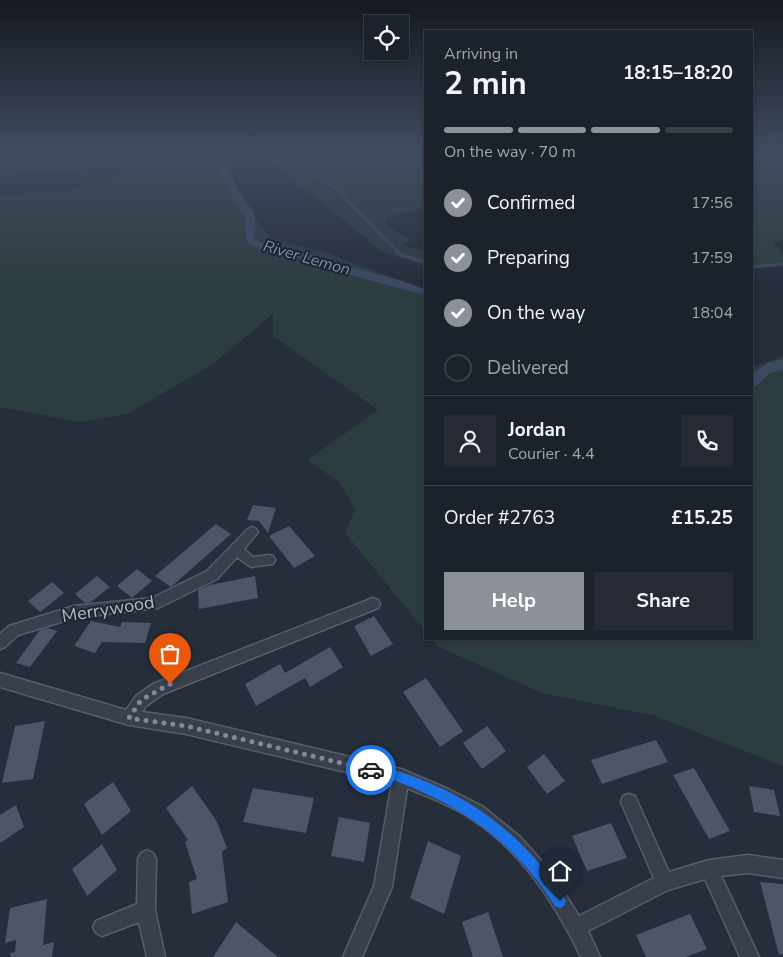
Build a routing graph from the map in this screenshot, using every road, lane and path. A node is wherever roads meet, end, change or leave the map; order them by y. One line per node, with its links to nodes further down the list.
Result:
1 (252, 532): 2 (street, Merrywood)
2 (237, 550): 3 (street); 5 (street, Merrywood)
3 (268, 560)
4 (373, 604): 7 (street)
5 (0, 643)
6 (0, 680): 7 (street)
7 (129, 718): 8 (street)
8 (401, 776): 16 (street); 18 (street)
9 (629, 802): 13 (street)
10 (147, 859): 14 (street)
11 (709, 869): 12 (street); 13 (street); 20 (street)
12 (783, 869)
13 (665, 882): 16 (street)
14 (146, 910): 15 (street); 17 (street)
15 (102, 927)
16 (576, 927): 19 (street)
17 (156, 957)
18 (352, 957)
19 (591, 957)
20 (750, 957)

